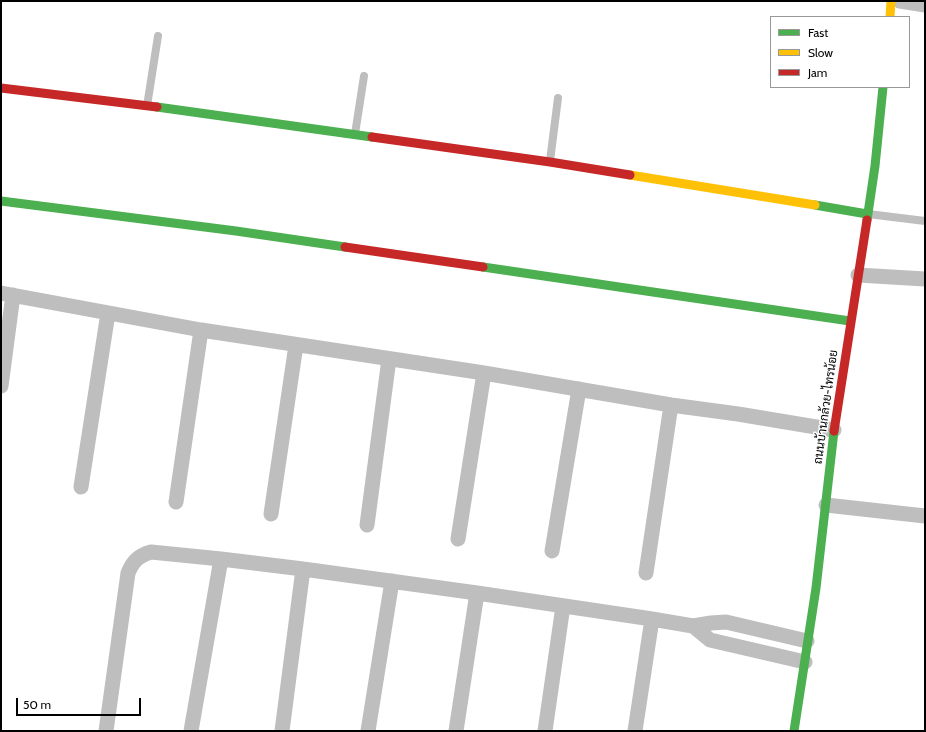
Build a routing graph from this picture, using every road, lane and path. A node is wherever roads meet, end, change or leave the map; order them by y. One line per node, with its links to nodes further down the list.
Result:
1 (891, 1): 4 (street)
2 (900, 1): 3 (street)
3 (925, 5)
4 (890, 16)
5 (158, 36): 10 (lane)
6 (364, 76): 11 (lane)
7 (1, 88): 10 (street)
8 (883, 88): 14 (street, ถนนบ้านกล้วย-ไทรน้อย)
9 (558, 98): 12 (lane)
10 (147, 106): 11 (street)
11 (355, 134): 12 (street)
12 (550, 162): 14 (street)
13 (1, 201): 20 (street)
14 (867, 214): 15 (lane); 16 (street, ถนนบ้านกล้วย-ไทรน้อย)
15 (925, 221)
16 (858, 275): 17 (street); 20 (street, ถนนบ้านกล้วย-ไทรน้อย)
17 (925, 279)
18 (7, 294): 19 (street); 25 (street)
19 (108, 313): 21 (street); 29 (street)
20 (850, 321): 28 (street, ถนนบ้านกล้วย-ไทรน้อย)
21 (202, 330): 22 (street); 30 (street)
22 (296, 344): 23 (street); 32 (street)
23 (389, 359): 24 (street); 34 (street)
24 (484, 373): 26 (street); 35 (street)
25 (1, 386)
26 (579, 389): 27 (street); 36 (street)
27 (671, 405): 28 (street); 39 (street)
28 (834, 430): 31 (street, ถนนบ้านกล้วย-ไทรน้อย)
29 (81, 487)
30 (176, 502)
31 (826, 505): 33 (street); 45 (street, ถนนบ้านกล้วย-ไทรน้อย)
32 (271, 514)
33 (925, 516)
34 (367, 525)
35 (458, 539)
36 (552, 551)
37 (221, 559): 38 (street); 47 (street); 48 (street)
38 (304, 569): 40 (street); 49 (street)
39 (646, 574)
40 (392, 581): 41 (street); 50 (street)
41 (477, 593): 42 (street); 51 (street)
42 (563, 606): 43 (street); 52 (street)
43 (652, 619): 44 (street); 53 (street)
44 (693, 626): 45 (street); 46 (street)
45 (807, 641): 46 (street, ถนนบ้านกล้วย-ไทรน้อย)
46 (805, 662): 54 (street, ถนนบ้านกล้วย-ไทรน้อย)
47 (106, 731)
48 (191, 731)
49 (282, 731)
50 (368, 731)
51 (456, 731)
52 (545, 731)
53 (635, 731)
54 (794, 731)

